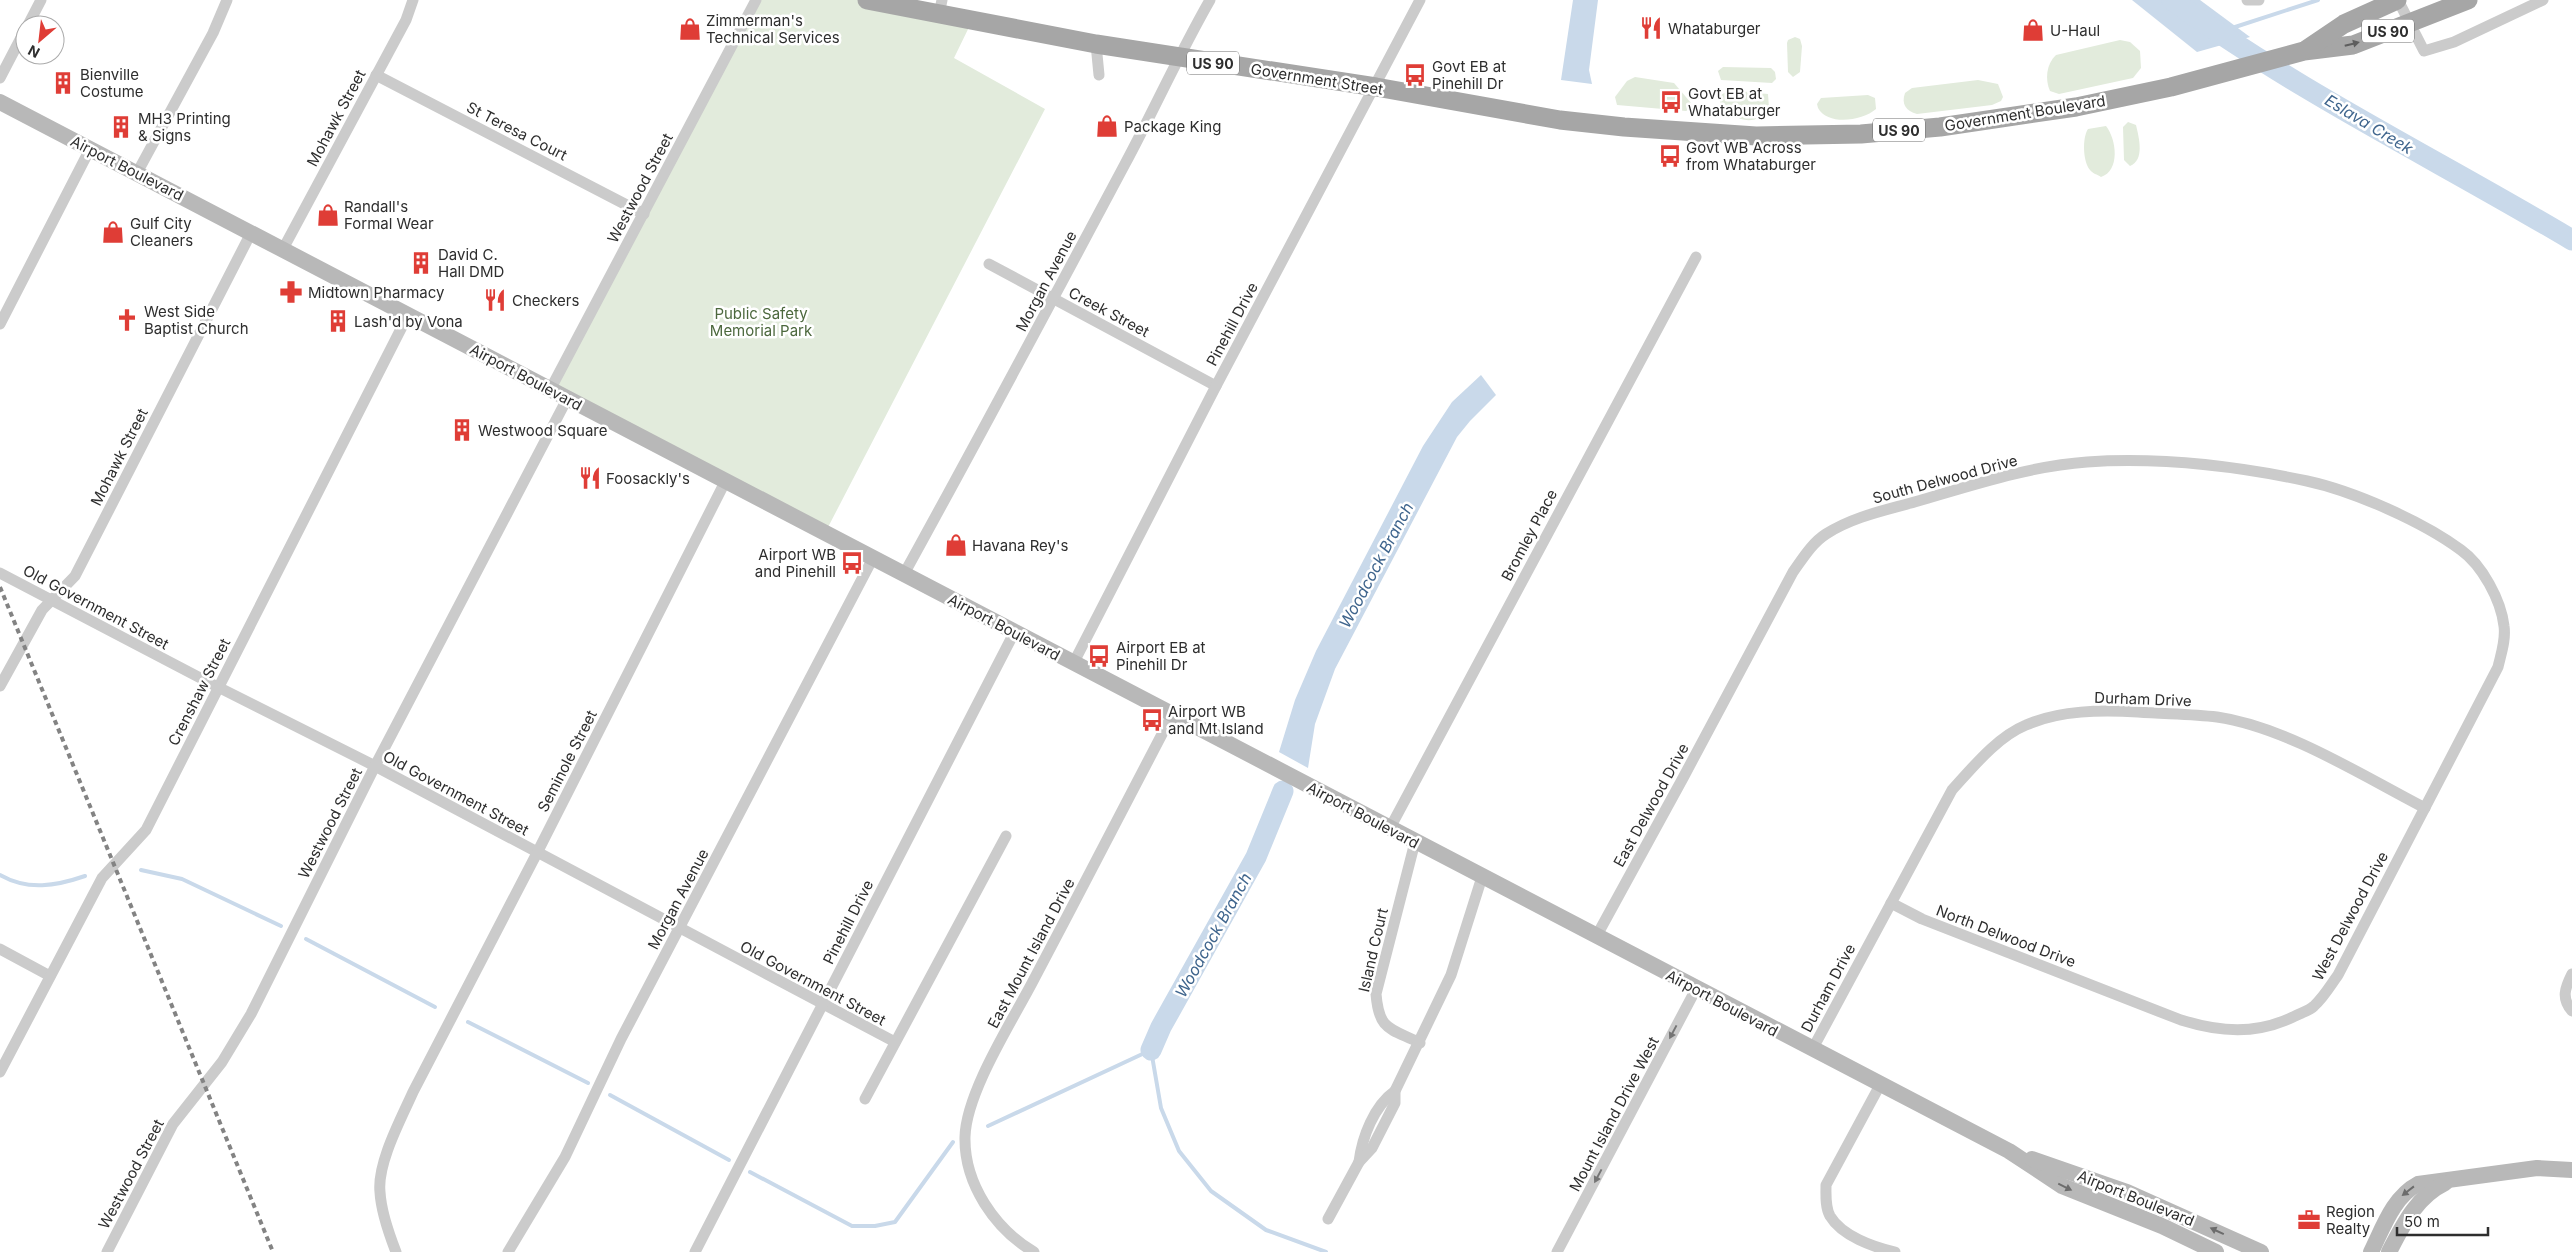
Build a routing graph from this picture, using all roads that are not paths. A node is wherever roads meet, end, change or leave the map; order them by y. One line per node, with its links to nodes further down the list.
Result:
1 (41, 0): 14 (street)
2 (227, 0): 27 (street)
3 (413, 0): 20 (street, Mohawk Street)
4 (756, 0): 28 (street, Westwood Street)
5 (868, 0): 13 (main road, Government Street / US 90)
6 (1210, 0): 19 (street, Morgan Avenue)
7 (1420, 0): 23 (street, Pinehill Drive)
8 (2247, 0): 9 (street)
9 (2259, 0)
10 (2398, 0): 15 (street); 18 (main road, Government Boulevard / US 90)
11 (2468, 0): 15 (main road, Government Boulevard / US 90)
12 (2543, 0): 15 (street)
13 (941, 7): 16 (main road, Government Street / US 90)
14 (33, 15)
15 (2410, 23): 18 (main road, Government Boulevard / US 90, one-way to 15)
16 (1096, 44): 19 (main road, Government Street / US 90); 21 (street)
17 (15, 49): 22 (street)
18 (2304, 51): 25 (main road, Government Boulevard / US 90)
19 (1177, 58): 23 (main road, Government Street / US 90); 33 (street, Morgan Avenue)
20 (376, 75): 28 (street, St Teresa Court); 30 (street, Mohawk Street)
21 (1099, 75)
22 (0, 78)
23 (1376, 87): 25 (main road, Government Street / US 90); 36 (street, Pinehill Drive)
24 (0, 102): 26 (main road, Airport Boulevard)
25 (1560, 120)
26 (90, 149): 27 (main road, Airport Boulevard); 35 (street)
27 (137, 173): 29 (main road, Airport Boulevard)
28 (644, 214): 37 (street, Westwood Street)
29 (252, 233): 30 (main road, Airport Boulevard); 43 (street, Mohawk Street)
30 (283, 250): 34 (main road, Airport Boulevard)
31 (1696, 257): 53 (street, Bromley Place)
32 (988, 264): 33 (street, Creek Street)
33 (1053, 299): 36 (street, Creek Street); 42 (street, Morgan Avenue)
34 (408, 315): 37 (main road, Airport Boulevard); 48 (street, Crenshaw Street)
35 (0, 324)
36 (1216, 386): 46 (street, Pinehill Drive)
37 (550, 390): 38 (main road, Airport Boulevard)
38 (567, 399): 39 (main road, Airport Boulevard); 51 (street, Westwood Street)
39 (725, 482): 40 (main road, Airport Boulevard); 56 (street, Seminole Street)
40 (873, 558): 42 (main road, Airport Boulevard); 59 (street, Morgan Avenue)
41 (0, 573): 43 (street, Old Government Street)
42 (904, 574): 44 (main road, Airport Boulevard)
43 (51, 602): 47 (street, Mohawk Street); 48 (street, Old Government Street)
44 (1014, 633): 46 (main road, Airport Boulevard); 66 (street, Pinehill Drive)
45 (2504, 646): 49 (street, South Delwood Drive); 52 (street, West Delwood Drive)
46 (1073, 664): 50 (main road, Airport Boulevard)
47 (0, 686)
48 (218, 688): 51 (street, Old Government Street); 63 (street, Crenshaw Street)
49 (1731, 688): 60 (street, East Delwood Drive)
50 (1172, 716): 53 (main road, Airport Boulevard); 82 (street, East Mount Island Drive)
51 (375, 766): 56 (street, Old Government Street); 78 (street, Westwood Street)
52 (2425, 808): 58 (street, Durham Drive); 65 (street, West Delwood Drive)
53 (1390, 828): 55 (main road, Airport Boulevard)
54 (1006, 836): 68 (street, Old Government Street)
55 (1415, 842): 57 (main road, Airport Boulevard); 69 (street, Island Court)
56 (537, 854): 59 (street, Old Government Street); 79 (street, Seminole Street)
57 (1482, 877): 60 (main road, Airport Boulevard); 69 (street)
58 (1890, 903): 65 (street, North Delwood Drive); 70 (street, Durham Drive)
59 (679, 929): 66 (street, Old Government Street); 80 (street, Morgan Avenue)
60 (1596, 936): 64 (main road, Airport Boulevard)
61 (0, 949): 63 (street)
62 (2572, 974): 67 (street)
63 (50, 976): 71 (street, Crenshaw Street)
64 (1696, 989): 70 (main road, Airport Boulevard); 83 (street, Mount Island Drive West, one-way to 83)
65 (2111, 993)
66 (822, 1005): 68 (street, Old Government Street); 81 (street, Pinehill Drive)
67 (2572, 1011)
68 (895, 1042): 73 (street, Old Government Street)
69 (1420, 1042): 77 (street)
70 (1812, 1050): 72 (main road, Airport Boulevard)
71 (0, 1072)
72 (1880, 1085): 74 (main road, Airport Boulevard); 84 (street)
73 (865, 1099)
74 (2009, 1151): 85 (main road, Airport Boulevard, one-way to 85); 86 (main road, Airport Boulevard, one-way to 74)
75 (2572, 1170): 76 (main road)
76 (2454, 1179): 87 (main road, one-way to 87); 88 (main road)
77 (1328, 1219)
78 (107, 1252)
79 (396, 1252)
80 (508, 1252)
81 (695, 1252)
82 (1034, 1252)
83 (1557, 1252)
84 (1895, 1252)
85 (2216, 1252)
86 (2261, 1252)
87 (2371, 1252)
88 (2389, 1252)

